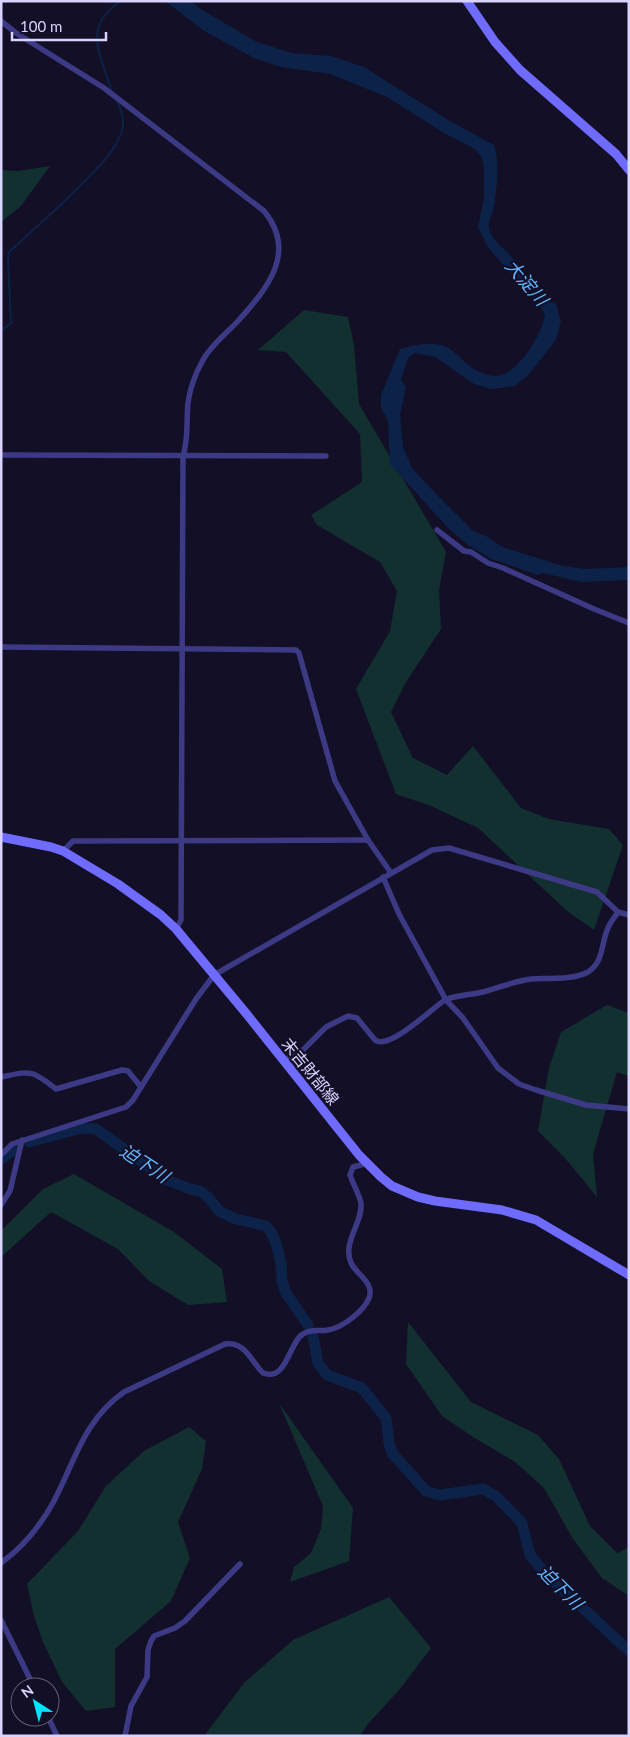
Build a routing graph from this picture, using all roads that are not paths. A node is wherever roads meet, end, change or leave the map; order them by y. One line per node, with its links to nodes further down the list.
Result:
1 (467, 1): 3 (main road)
2 (1, 21): 5 (street)
3 (629, 170)
4 (1, 455): 5 (street)
5 (183, 456): 6 (street); 10 (street)
6 (326, 456)
7 (437, 530): 8 (street)
8 (629, 622)
9 (1, 646): 10 (street)
10 (182, 648): 12 (street); 13 (street)
11 (1, 837): 14 (main road, 末吉財部線)
12 (368, 840): 13 (street); 15 (street)
13 (181, 841): 14 (street); 19 (street)
14 (63, 851): 19 (main road, 末吉財部線)
15 (391, 873): 16 (street); 17 (street)
16 (383, 877): 20 (street); 21 (street)
17 (618, 912): 18 (street); 21 (street)
18 (629, 915)
19 (176, 929): 20 (main road, 末吉財部線)
20 (214, 975): 22 (main road, 末吉財部線); 24 (street)
21 (446, 1000): 22 (street); 25 (street)
22 (283, 1061): 28 (main road, 末吉財部線)
23 (1, 1077): 24 (street)
24 (142, 1087): 26 (street)
25 (629, 1109)
26 (22, 1140): 27 (street); 29 (street)
27 (1, 1155)
28 (368, 1163): 30 (main road, 末吉財部線); 31 (street)
29 (1, 1205)
30 (629, 1275)
31 (1, 1563)
32 (240, 1564): 35 (street)
33 (1, 1620): 34 (street)
34 (29, 1677)
35 (125, 1736)

